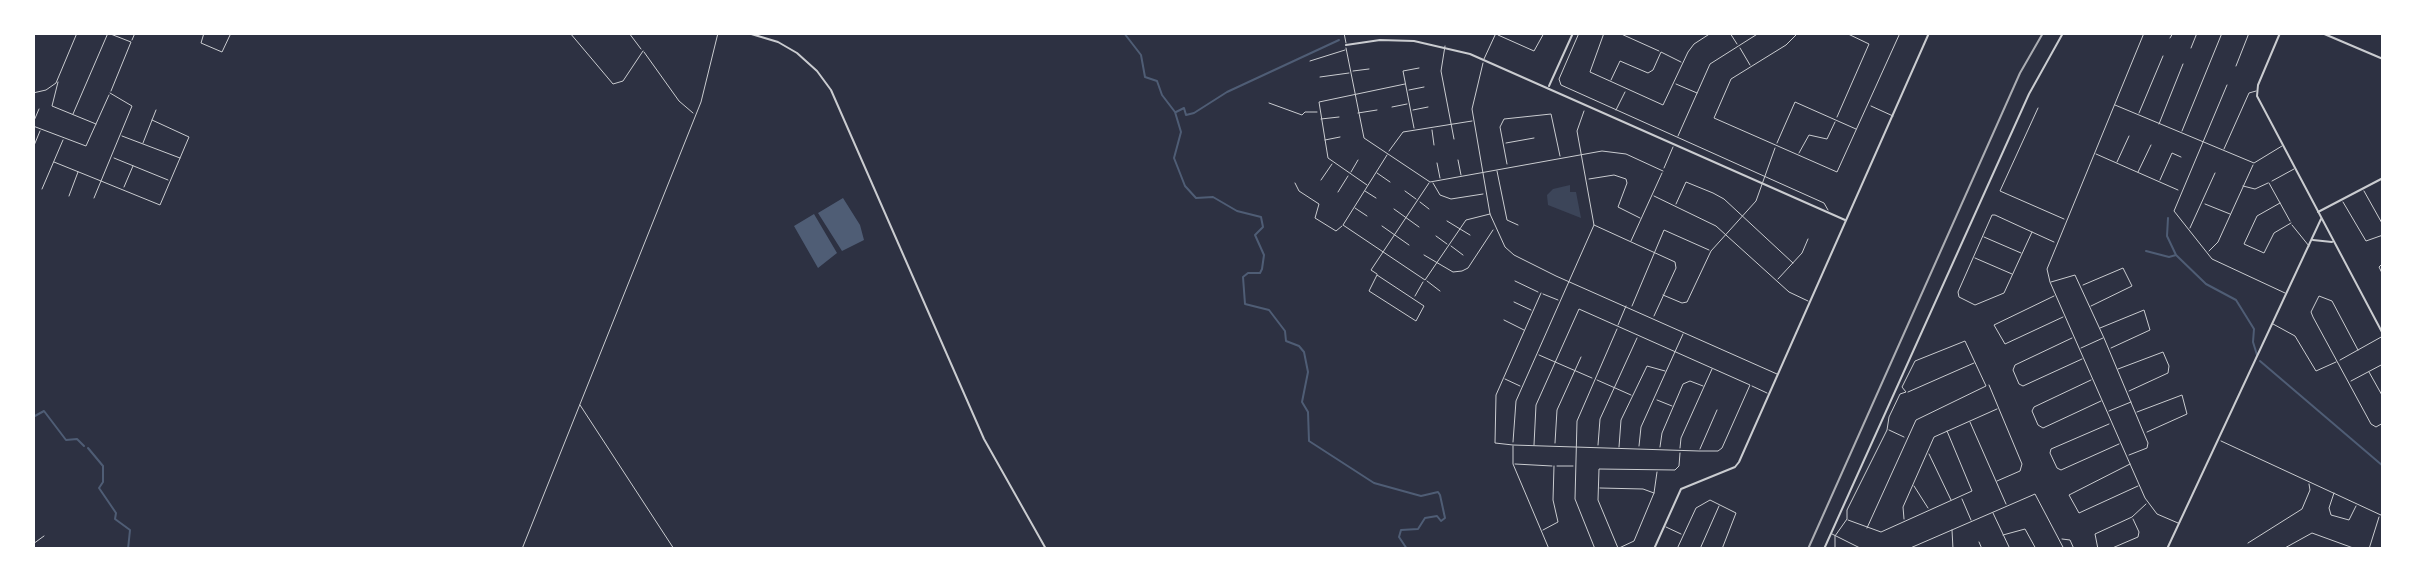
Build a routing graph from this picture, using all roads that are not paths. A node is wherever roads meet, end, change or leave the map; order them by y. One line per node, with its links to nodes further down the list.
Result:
1 (77, 33): 53 (street)
2 (108, 33): 33 (street); 82 (street)
3 (135, 33): 33 (street)
4 (204, 33): 5 (street)
5 (230, 33)
6 (570, 33): 39 (street)
7 (629, 33): 39 (street)
8 (718, 33): 83 (street)
9 (748, 33): 368 (street)
10 (1344, 33): 34 (street)
11 (1544, 33): 31 (street)
12 (1573, 33): 59 (street)
13 (1579, 33): 79 (street)
14 (1605, 33): 54 (street)
15 (1619, 33): 40 (street)
16 (1711, 33): 45 (street)
17 (1730, 33): 36 (street)
18 (1759, 33): 36 (street)
19 (1798, 33): 48 (street)
20 (1846, 33): 91 (street)
21 (1900, 33): 69 (street)
22 (1929, 33): 85 (street)
23 (2063, 33): 357 (street)
24 (2144, 33): 70 (street)
25 (2172, 33): 32 (street)
26 (2197, 33): 37 (street)
27 (2222, 33): 100 (street)
28 (2249, 33): 47 (street)
29 (2280, 33): 62 (street)
30 (2322, 33): 42 (street)
31 (1496, 34): 43 (street)
32 (2171, 38)
33 (131, 42): 64 (street)
34 (1346, 45): 35 (street); 38 (street)
35 (1445, 46): 43 (street); 94 (street)
36 (1739, 46): 48 (street); 66 (street)
37 (2191, 48)
38 (1347, 50): 44 (street); 51 (street)
39 (643, 51): 83 (street)
40 (1661, 52): 45 (street); 54 (street)
41 (2163, 55): 84 (street)
42 (2383, 59)
43 (1484, 60): 59 (street); 90 (street)
44 (1310, 61)
45 (1682, 63): 56 (street)
46 (2183, 64): 95 (street)
47 (2235, 66)
48 (1751, 67): 115 (street)
49 (1419, 68): 55 (street)
50 (1369, 69): 51 (street)
51 (1350, 72): 52 (street); 65 (street)
52 (1320, 78)
53 (57, 80): 63 (street); 82 (street)
54 (1610, 82): 60 (street)
55 (1405, 83): 61 (street); 65 (street)
56 (1674, 83): 60 (street); 66 (street)
57 (2227, 85): 109 (street)
58 (1424, 87): 61 (street)
59 (1549, 87): 87 (street)
60 (1626, 89): 79 (street)
61 (1406, 90): 68 (street)
62 (2256, 91): 116 (street); 118 (street)
63 (33, 93)
64 (110, 93): 93 (street); 101 (street)
65 (1354, 93): 80 (street); 81 (street)
66 (1697, 93): 107 (street)
67 (1269, 103): 80 (street)
68 (1409, 104): 71 (street); 77 (street)
69 (1869, 105): 85 (street); 99 (street)
70 (2115, 105): 84 (street); 119 (street)
71 (1392, 107)
72 (1428, 107): 77 (street)
73 (2038, 108): 192 (street)
74 (39, 109): 92 (street)
75 (156, 110): 88 (street)
76 (1377, 110): 81 (street)
77 (1410, 110): 98 (street)
78 (1584, 111): 121 (street)
79 (1616, 111): 87 (street); 107 (street)
80 (1319, 112): 89 (street)
81 (1358, 113): 120 (street)
82 (73, 114): 93 (street)
83 (695, 115): 299 (street)
84 (2138, 115): 95 (street)
85 (1893, 116): 191 (street)
86 (1339, 117): 89 (street)
87 (1614, 117): 112 (street)
88 (152, 120): 110 (street); 125 (street)
89 (1321, 120): 108 (street)
90 (1474, 120): 94 (street); 138 (street)
91 (1836, 120): 99 (street); 115 (street); 122 (street)
92 (33, 124): 97 (street)
93 (97, 124): 105 (street)
94 (1450, 124): 96 (street); 106 (street)
95 (2159, 124): 100 (street)
96 (1431, 127): 98 (street); 113 (street)
97 (41, 129): 105 (street); 117 (street)
98 (1414, 130): 120 (street)
99 (1858, 130): 122 (street)
100 (2181, 133): 109 (street)
101 (120, 135): 110 (street); 123 (street)
102 (2129, 136): 132 (street)
103 (1340, 137): 108 (street)
104 (1534, 138): 111 (street)
105 (64, 139): 129 (street)
106 (1454, 139)
107 (1677, 139): 112 (street); 146 (street)
108 (1324, 140): 130 (street)
109 (2202, 143): 118 (street); 167 (street)
110 (143, 144): 125 (street)
111 (1503, 144): 126 (street); 135 (street)
112 (1675, 144): 139 (street); 157 (street)
113 (1434, 145)
114 (2151, 145): 142 (street)
115 (1776, 146): 122 (street); 146 (street)
116 (2282, 146): 133 (street); 137 (street)
117 (33, 148)
118 (2223, 151): 133 (street)
119 (2094, 153): 132 (street); 192 (street)
120 (1388, 154): 141 (street); 153 (street)
121 (1581, 154): 126 (street); 139 (street); 150 (street)
122 (1798, 155)
123 (111, 157): 134 (street); 151 (street)
124 (2181, 157): 155 (street)
125 (180, 158): 152 (street)
126 (1560, 158): 135 (street)
127 (1358, 160): 144 (street)
128 (1458, 160): 145 (street)
129 (54, 162): 140 (street); 161 (street)
130 (1332, 163): 144 (street); 149 (street)
131 (1437, 163): 148 (street)
132 (2117, 163): 142 (street)
133 (2253, 163): 160 (street)
134 (133, 166): 152 (street); 163 (street)
135 (1508, 167): 136 (street)
136 (1497, 169): 138 (street); 195 (street)
137 (2294, 169): 158 (street); 181 (street)
138 (1482, 171): 145 (street); 168 (street)
139 (1663, 171): 169 (street)
140 (78, 172): 151 (street); 170 (street)
141 (1375, 172): 154 (street); 159 (street)
142 (2138, 173): 155 (street)
143 (2215, 173): 175 (street)
144 (1350, 174): 159 (street); 165 (street)
145 (1461, 176): 148 (street)
146 (1763, 177): 157 (street); 182 (street)
147 (2383, 178): 162 (street)
148 (1440, 179): 153 (street)
149 (1321, 180)
150 (1586, 180): 188 (street); 196 (street)
151 (102, 181): 163 (street); 171 (street)
152 (170, 181): 163 (street)
153 (1431, 181): 168 (street); 174 (street)
154 (1390, 182)
155 (2159, 182): 167 (street)
156 (1295, 183): 194 (street)
157 (1763, 183): 182 (street); 186 (street)
158 (2269, 183): 160 (street); 176 (street)
159 (1367, 185): 164 (street)
160 (2243, 186): 184 (street)
161 (42, 189)
162 (2363, 189): 173 (street); 197 (street)
163 (123, 190)
164 (1364, 190): 172 (street); 177 (street)
165 (1338, 191)
166 (1405, 191): 174 (street)
167 (2181, 191): 202 (street)
168 (1486, 193): 183 (street)
169 (1652, 195): 178 (street); 188 (street)
170 (69, 196)
171 (94, 198)
172 (1376, 198)
173 (2342, 200): 181 (street); 207 (street)
174 (1418, 201): 180 (street); 187 (street)
175 (2203, 203): 184 (street); 202 (street)
176 (2280, 203): 193 (street); 193 (street)
177 (1353, 206): 185 (street); 194 (street)
178 (1675, 206): 186 (street); 206 (street)
179 (1394, 209): 187 (street)
180 (1429, 209)
181 (2317, 212): 189 (street)
182 (1827, 213): 191 (street)
183 (1490, 214): 200 (street); 201 (street)
184 (2230, 214): 220 (street)
185 (1367, 216)
186 (1742, 217): 206 (street); 228 (street)
187 (1406, 218): 199 (street); 204 (street)
188 (1642, 219): 212 (street)
189 (2321, 219): 211 (street); 213 (street)
190 (1447, 220): 200 (street)
191 (1846, 220): 246 (street)
192 (2066, 220): 214 (street)
193 (2291, 223): 217 (street)
194 (1343, 225): 221 (street)
195 (1518, 225)
196 (1594, 225): 212 (street); 234 (street)
197 (2383, 225)
198 (1382, 226): 204 (street)
199 (1419, 227)
200 (1460, 228): 205 (street); 216 (street)
201 (1494, 229): 227 (street); 234 (street)
202 (2188, 230): 220 (street)
203 (2032, 232): 209 (street); 214 (street); 222 (street)
204 (1395, 235): 215 (street); 221 (street)
205 (1470, 235)
206 (1727, 235): 219 (street); 235 (street)
207 (2383, 235)
208 (1436, 236): 216 (street)
209 (1982, 236): 222 (street); 225 (street)
210 (1808, 239): 228 (street)
211 (2312, 240): 213 (street); 217 (street)
212 (1631, 241): 218 (street)
213 (2333, 242): 256 (street)
214 (2056, 243): 236 (street)
215 (1409, 245)
216 (1449, 245): 224 (street); 227 (street)
217 (2309, 246): 240 (street)
218 (1655, 251): 219 (street); 241 (street); 249 (street)
219 (1711, 251): 241 (street)
220 (2207, 252): 240 (street)
221 (1383, 253): 229 (street); 232 (street)
222 (2022, 254): 230 (street)
223 (1424, 255): 227 (street)
224 (1463, 255)
225 (1973, 257): 230 (street); 230 (street)
226 (2383, 262): 231 (street)
227 (1437, 263): 232 (street)
228 (1793, 264): 235 (street)
229 (1377, 275): 243 (street); 243 (street)
230 (2014, 275)
231 (2383, 275)
232 (1425, 280): 238 (street); 243 (street)
233 (1515, 281): 239 (street)
234 (1568, 281): 244 (street); 247 (street)
235 (1776, 281): 246 (street)
236 (2050, 282): 237 (street); 242 (street)
237 (2080, 286): 248 (street); 248 (street)
238 (1440, 291)
239 (1541, 293): 244 (street); 250 (street)
240 (2287, 294): 255 (street)
241 (1663, 295): 252 (street)
242 (2056, 295): 251 (street); 251 (street)
243 (1414, 298)
244 (1560, 300): 269 (street)
245 (1514, 302): 250 (street)
246 (1810, 302): 281 (street)
247 (1626, 306): 249 (street); 257 (street)
248 (2089, 307): 258 (street)
249 (1631, 309): 252 (street)
250 (1533, 311): 259 (street)
251 (2065, 316): 263 (street)
252 (1653, 318): 260 (street)
253 (1504, 320): 259 (street)
254 (2383, 321): 256 (street)
255 (2273, 324): 272 (street); 312 (street)
256 (2377, 324): 261 (street)
257 (1618, 326): 262 (street); 273 (street); 283 (street)
258 (2099, 328): 264 (street); 266 (street)
259 (1525, 330): 282 (street)
260 (1684, 332): 268 (street); 281 (street)
261 (2383, 335): 267 (street)
262 (1638, 336): 268 (street); 290 (street)
263 (2074, 338): 265 (street); 271 (street)
264 (2104, 338): 265 (street); 266 (street)
265 (2079, 349): 271 (street)
266 (2108, 349): 278 (street)
267 (2358, 351): 272 (street); 272 (street)
268 (1676, 352): 276 (street); 279 (street)
269 (1537, 354): 273 (street); 288 (street)
270 (1580, 357): 277 (street)
271 (2084, 358): 284 (street)
272 (2338, 361): 285 (street)
273 (1555, 362): 277 (street); 315 (street)
274 (1976, 363): 287 (street); 291 (street); 291 (street)
275 (2383, 364): 280 (street)
276 (1712, 369): 286 (street); 289 (street)
277 (1574, 370): 283 (street); 316 (street)
278 (2118, 370): 292 (street); 292 (street)
279 (1667, 371): 294 (street); 296 (street)
280 (2369, 372): 285 (street); 295 (street)
281 (1777, 374): 293 (street)
282 (1503, 378): 288 (street); 314 (street)
283 (1594, 379): 290 (street); 317 (street)
284 (2093, 379): 297 (street); 297 (street)
285 (2349, 382): 307 (street)
286 (1750, 385): 293 (street); 323 (street)
287 (1986, 385): 301 (street); 311 (street)
288 (1522, 387): 314 (street)
289 (1704, 387): 300 (street); 322 (street)
290 (1614, 388): 294 (street); 318 (street)
291 (1906, 392): 308 (street)
292 (2127, 392): 298 (street)
293 (1769, 393): 353 (street)
294 (1632, 396): 319 (street)
295 (2383, 397)
296 (1655, 399): 300 (street); 320 (street)
297 (2102, 401): 303 (street)
298 (2132, 402): 303 (street); 304 (street)
299 (579, 404): 366 (street); 367 (street)
300 (1673, 407): 321 (street)
301 (1997, 409): 305 (street); 331 (street)
302 (1717, 410): 323 (street)
303 (2107, 412): 306 (street)
304 (2136, 412): 310 (street); 310 (street)
305 (1970, 421): 309 (street); 331 (street)
306 (2112, 422): 313 (street); 313 (street)
307 (2383, 423)
308 (1887, 429): 311 (street); 349 (street)
309 (1947, 431): 324 (street); 338 (street)
310 (2144, 433): 325 (street)
311 (1906, 438): 354 (street)
312 (2219, 440): 332 (street); 352 (street)
313 (2121, 443): 325 (street)
314 (1513, 444): 315 (street); 326 (street)
315 (1534, 445): 316 (street)
316 (1555, 446): 317 (street)
317 (1576, 446): 318 (street); 329 (street)
318 (1598, 447): 319 (street)
319 (1619, 448): 320 (street)
320 (1639, 449): 321 (street)
321 (1660, 450): 322 (street)
322 (1680, 450): 323 (street); 330 (street)
323 (1699, 451)
324 (1927, 452): 333 (street); 339 (street)
325 (2127, 456): 327 (street)
326 (1513, 464): 328 (street); 356 (street)
327 (2130, 464): 334 (street); 334 (street)
328 (1554, 466): 329 (street); 356 (street)
329 (1575, 466): 370 (street)
330 (1657, 470): 335 (street); 336 (street)
331 (1997, 481): 343 (street)
332 (2308, 482): 337 (street); 364 (street)
333 (1912, 485): 344 (street); 350 (street)
334 (2140, 485): 340 (street)
335 (1598, 488): 336 (street); 371 (street)
336 (1654, 493): 371 (street)
337 (2334, 493): 342 (street); 342 (street)
338 (1961, 496): 339 (street); 351 (street)
339 (1952, 500): 344 (street)
340 (2148, 503): 348 (street); 352 (street)
341 (1720, 504): 358 (street); 374 (street); 375 (street)
342 (2357, 504): 346 (street)
343 (2007, 506): 345 (street); 362 (street)
344 (1929, 510): 350 (street)
345 (1993, 512): 351 (street); 359 (street)
346 (2379, 515): 347 (street); 391 (street)
347 (2383, 516)
348 (2132, 517): 386 (street); 387 (street)
349 (1847, 519): 354 (street); 361 (street)
350 (1905, 521): 354 (street)
351 (1971, 522): 355 (street)
352 (2179, 524): 388 (street)
353 (1664, 526): 358 (street); 372 (street)
354 (1867, 528)
355 (1952, 530): 379 (street); 380 (street)
356 (1541, 531): 369 (street)
357 (1831, 532): 361 (street); 376 (street)
358 (1683, 535): 373 (street)
359 (2003, 535): 382 (street); 383 (street)
360 (44, 536): 365 (street)
361 (1835, 536): 377 (street); 378 (street)
362 (2060, 540): 384 (street); 385 (street)
363 (1979, 542): 381 (street)
364 (2248, 543)
365 (33, 544)
366 (522, 549)
367 (674, 549)
368 (1046, 549)
369 (1549, 549)
370 (1595, 549)
371 (1617, 549)
372 (1654, 549)
373 (1677, 549)
374 (1700, 549)
375 (1722, 549)
376 (1824, 549)
377 (1836, 549)
378 (1862, 549)
379 (1908, 549)
380 (1953, 549)
381 (1982, 549)
382 (2010, 549)
383 (2036, 549)
384 (2064, 549)
385 (2074, 549)
386 (2098, 549)
387 (2110, 549)
388 (2167, 549)
389 (2284, 549): 390 (street)
390 (2356, 549)
391 (2369, 549)

